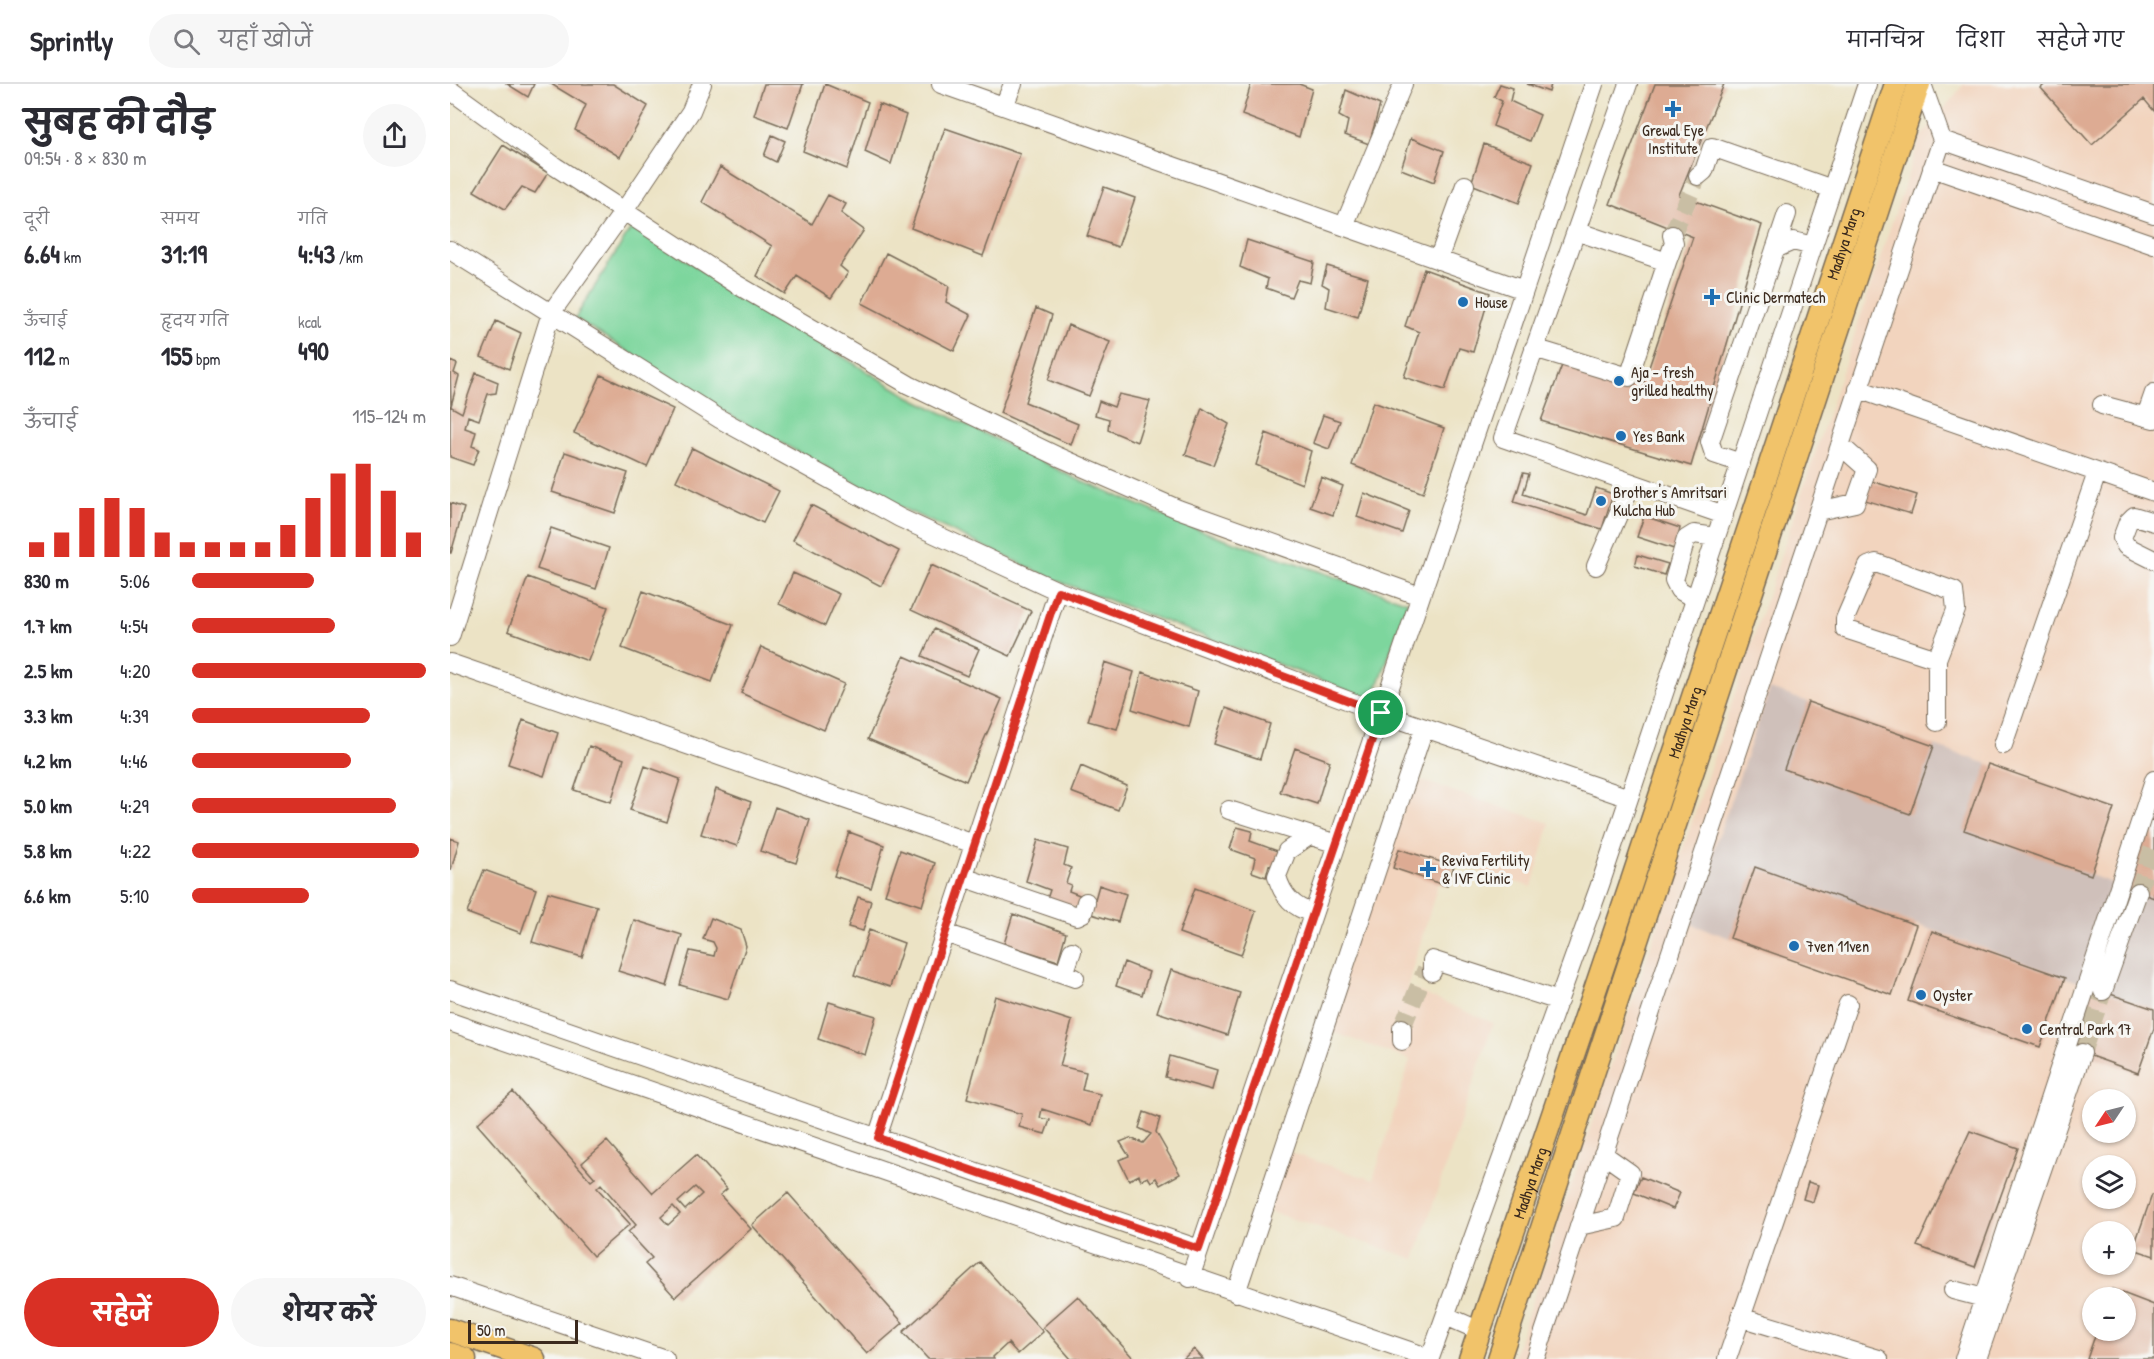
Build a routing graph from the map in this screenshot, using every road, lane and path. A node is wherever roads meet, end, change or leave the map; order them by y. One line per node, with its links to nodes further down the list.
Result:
1 (702, 84): 17 (street)
2 (941, 84): 11 (street)
3 (1013, 84): 11 (street)
4 (1403, 84): 20 (street)
5 (1594, 84): 29 (street)
6 (1628, 84): 21 (street)
7 (1867, 84): 16 (street)
8 (1896, 84): 89 (main road, Madhya Marg)
9 (1921, 84): 12 (street); 95 (main road, Madhya Marg)
10 (450, 90): 17 (street)
11 (1004, 106): 20 (street)
12 (1942, 140): 13 (street); 19 (street)
13 (1932, 168): 23 (street); 32 (street)
14 (1703, 176): 16 (street)
15 (1465, 185): 27 (street)
16 (1832, 189): 24 (street)
17 (624, 211): 30 (street); 48 (street)
18 (1787, 214): 25 (street)
19 (2154, 214)
20 (1344, 226): 27 (street)
21 (1576, 231): 28 (street); 31 (street)
22 (1676, 239): 28 (street)
23 (2154, 245)
24 (1813, 246): 25 (street); 37 (street)
25 (1774, 249): 37 (street)
26 (450, 250): 30 (street)
27 (1438, 260): 29 (street)
28 (1667, 262): 31 (street)
29 (1524, 290): 48 (street)
30 (551, 313): 47 (street); 50 (street)
31 (1534, 348): 39 (street)
32 (1858, 389): 36 (street); 38 (street)
33 (2154, 393): 35 (street)
34 (2102, 405): 35 (street)
35 (2150, 418)
36 (1840, 445): 41 (street); 41 (street)
37 (1741, 463): 42 (street)
38 (2097, 473): 40 (street); 56 (street)
39 (1632, 483): 42 (street); 46 (street)
40 (2154, 492)
41 (1818, 511): 78 (street)
42 (1724, 515): 44 (street)
43 (2154, 522): 45 (street)
44 (1716, 537): 49 (street); 49 (street)
45 (2154, 560)
46 (1596, 566)
47 (1058, 591): 53 (street); 61 (street)
48 (1420, 596): 53 (street)
49 (1695, 599): 58 (street)
50 (450, 637)
51 (1938, 659): 51 (street); 54 (street)
52 (450, 663): 61 (street)
53 (1381, 713): 55 (street); 62 (street)
54 (1936, 722)
55 (1424, 728): 58 (street); 84 (street)
56 (2003, 745)
57 (2154, 780): 76 (street)
58 (1629, 798): 72 (street)
59 (1229, 810): 60 (street)
60 (1309, 836): 62 (street); 66 (street)
61 (974, 844): 63 (street)
62 (1336, 844): 66 (street)
63 (963, 877): 65 (street); 67 (street)
64 (2138, 892): 71 (street)
65 (1086, 902)
66 (1313, 913): 80 (street)
67 (945, 933): 68 (street); 77 (street)
68 (1072, 951)
69 (1430, 969): 72 (street)
70 (450, 990): 77 (street)
71 (2103, 992)
72 (1559, 1001): 86 (street)
73 (1848, 1004): 87 (street)
74 (450, 1022): 81 (street)
75 (2082, 1053): 76 (street)
76 (2047, 1132): 85 (street); 100 (street)
77 (878, 1138): 80 (street)
78 (1603, 1154): 79 (street); 79 (street)
79 (1579, 1226): 96 (street)
80 (1199, 1249): 81 (street)
81 (1190, 1278): 84 (street)
82 (450, 1286): 93 (street)
83 (1953, 1290): 85 (street)
84 (1236, 1293): 86 (street)
85 (1984, 1298): 99 (street)
86 (1446, 1316): 89 (street)
87 (1740, 1317): 97 (street); 98 (street)
88 (450, 1330): 92 (main road)
89 (1478, 1330): 94 (main road, Madhya Marg)
90 (450, 1354): 91 (main road)
91 (465, 1359)
92 (534, 1359)
93 (665, 1359)
94 (1470, 1359)
95 (1499, 1359)
96 (1535, 1359)
97 (1727, 1359)
98 (1880, 1359)
99 (1964, 1359)
100 (1977, 1359)

